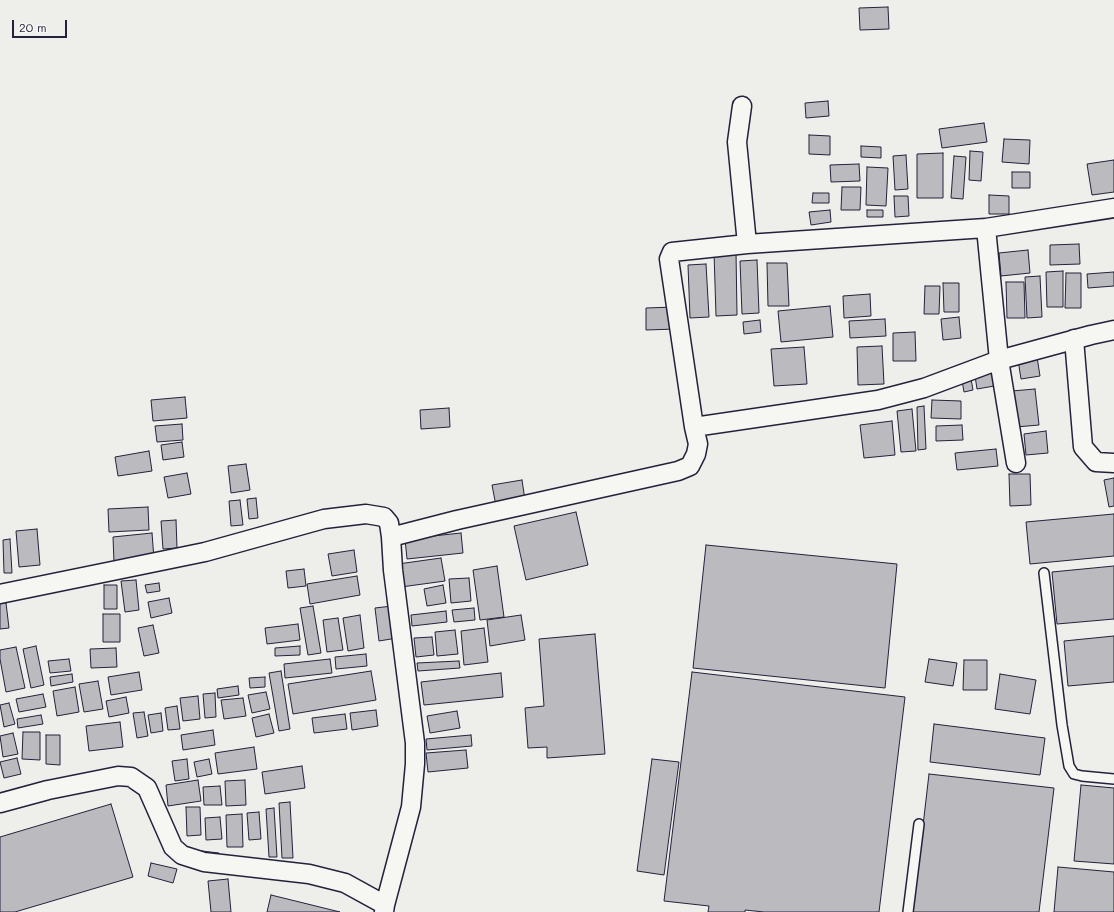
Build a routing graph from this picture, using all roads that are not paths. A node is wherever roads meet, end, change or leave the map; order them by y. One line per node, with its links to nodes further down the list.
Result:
1 (742, 106): 4 (street)
2 (1114, 208): 3 (street)
3 (986, 228): 4 (street); 7 (street)
4 (747, 244): 8 (street)
5 (1114, 330): 6 (street)
6 (1074, 339): 7 (street); 10 (street)
7 (999, 360): 8 (street); 9 (street)
8 (694, 428): 11 (street)
9 (1016, 463)
10 (1114, 463)
11 (391, 537): 13 (street); 17 (street)
12 (1044, 573): 14 (lane)
13 (0, 594)
14 (1114, 779)
15 (0, 803): 17 (street)
16 (919, 824): 18 (lane)
17 (384, 908)
18 (908, 912)

